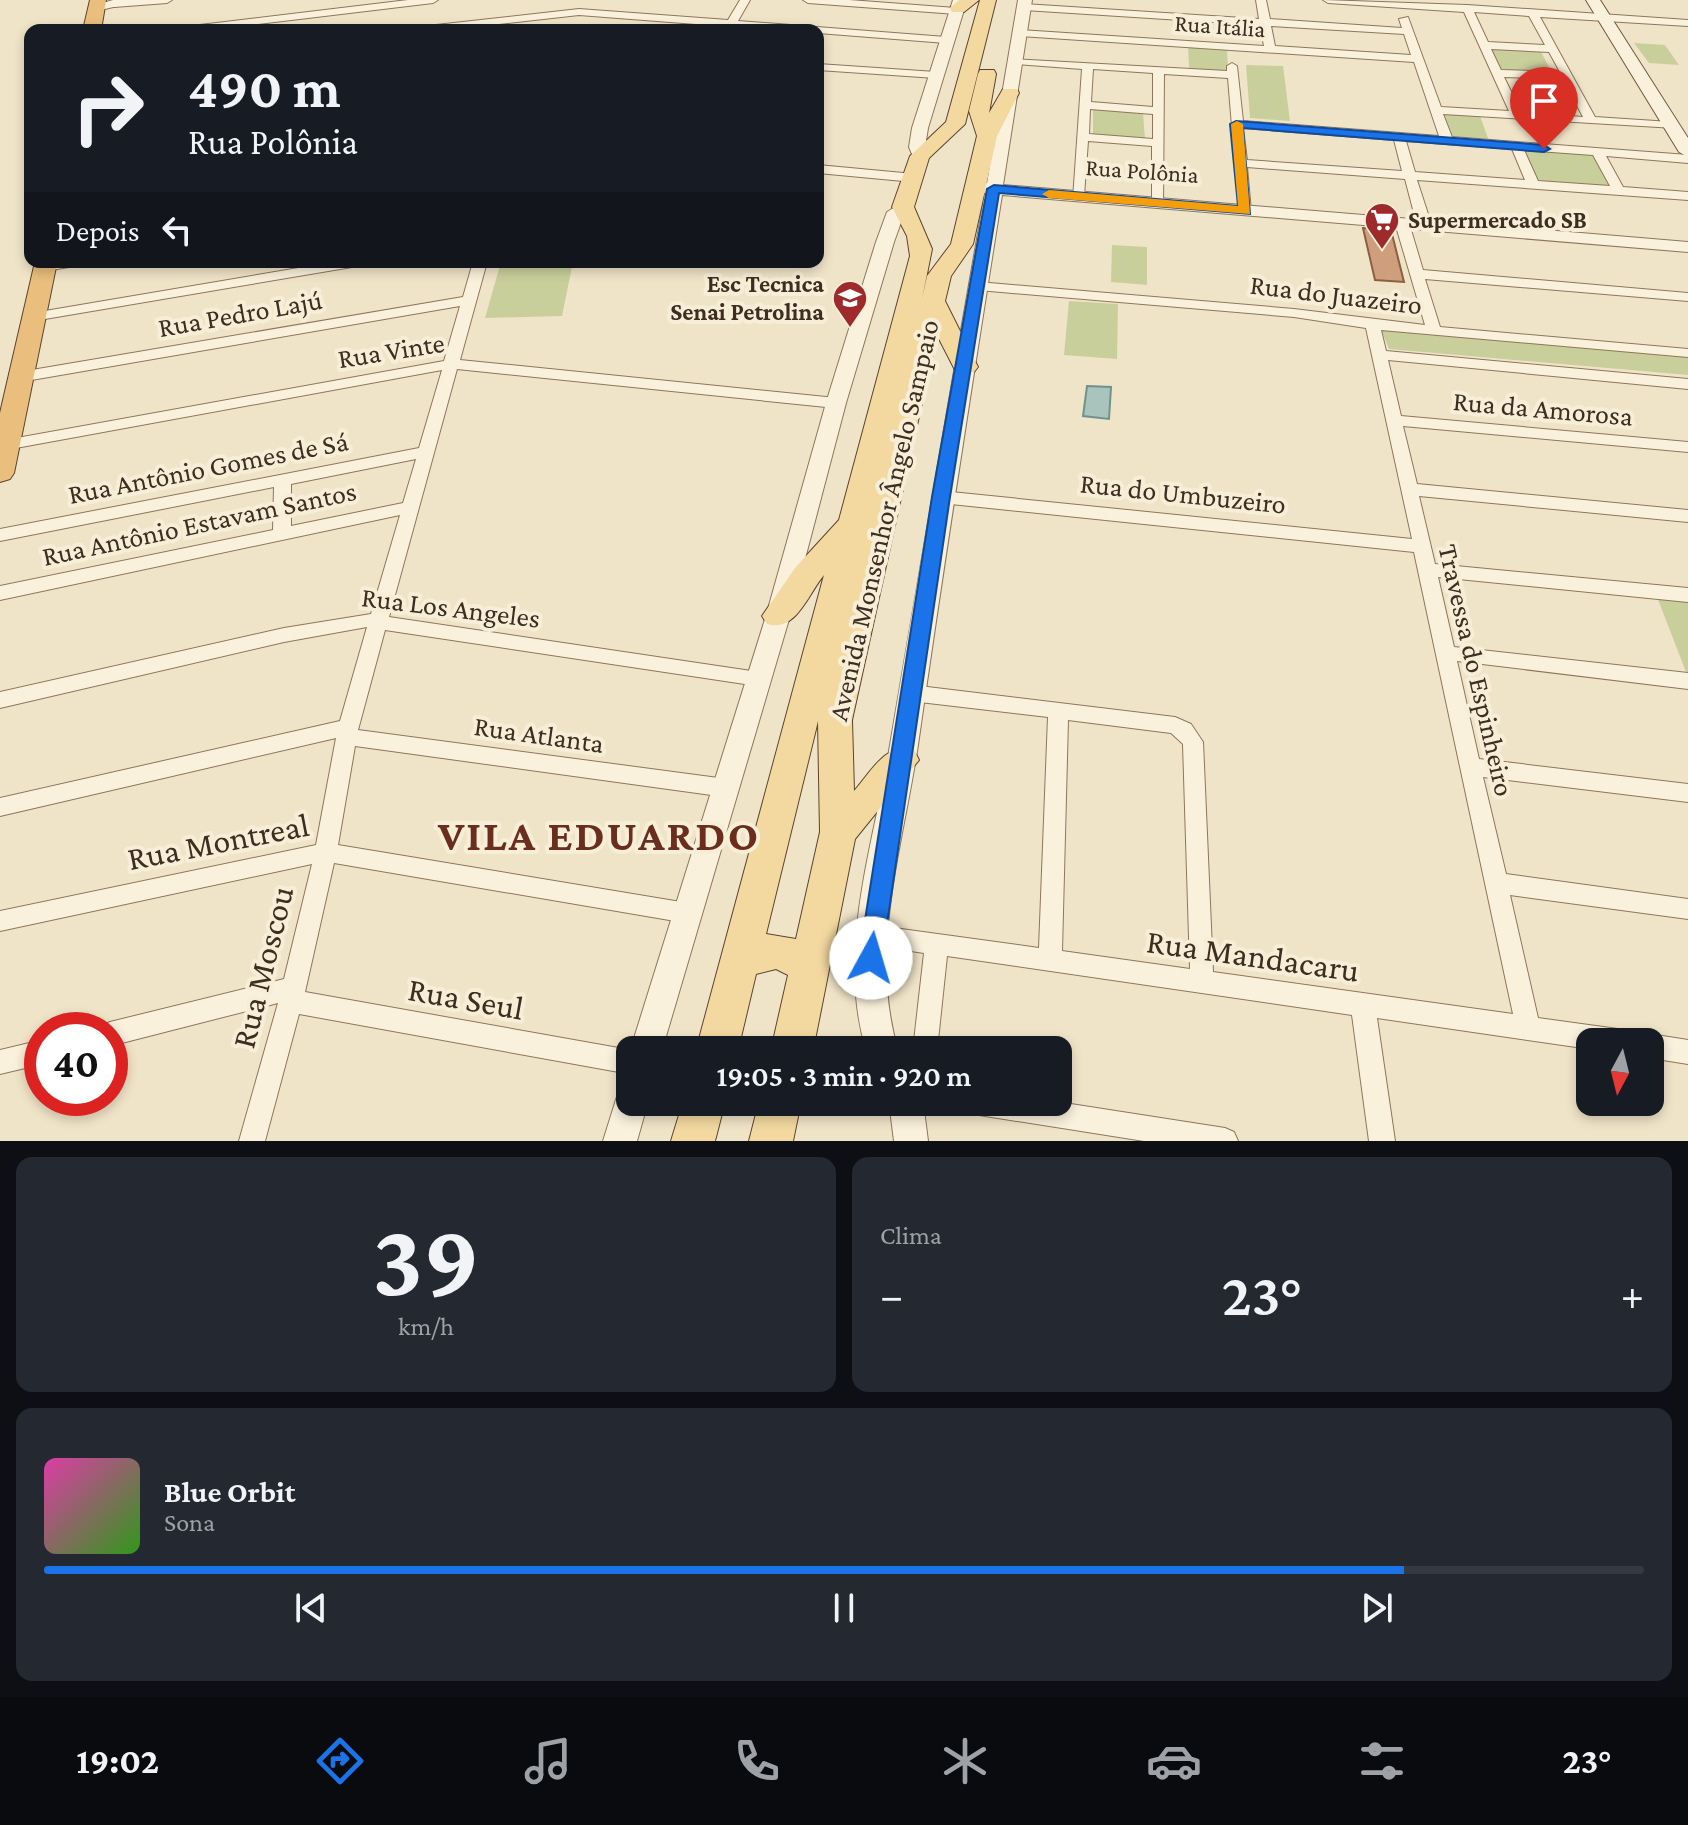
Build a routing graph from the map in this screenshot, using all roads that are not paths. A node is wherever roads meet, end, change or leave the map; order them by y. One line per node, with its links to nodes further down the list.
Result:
1 (137, 0): 14 (street)
2 (167, 0): 14 (street)
3 (300, 0): 22 (street)
4 (433, 0): 22 (street)
5 (588, 0): 18 (street)
6 (745, 0): 24 (street)
7 (808, 0): 16 (street)
8 (988, 0): 67 (main road, Avenida Monsenhor Ângelo Sampaio)
9 (1261, 0): 25 (street)
10 (1328, 0): 11 (street)
11 (1336, 0): 15 (street)
12 (1593, 0): 23 (main road)
13 (1017, 2): 19 (street); 35 (street, Avenida Monsenhor Ângelo Sampaio); 65 (main road, Avenida Monsenhor Ângelo Sampaio)
14 (102, 4): 27 (highway)
15 (1400, 4): 17 (street); 34 (street)
16 (961, 5): 37 (street, Avenida Monsenhor Ângelo Sampaio)
17 (1467, 8): 21 (street); 39 (street)
18 (579, 12): 20 (street); 24 (street)
19 (1102, 12): 25 (street); 36 (street)
20 (513, 13): 30 (street); 31 (street)
21 (1533, 13): 23 (street); 41 (street)
22 (307, 15): 28 (street); 29 (street)
23 (1604, 18): 26 (street); 60 (main road)
24 (733, 21): 32 (street)
25 (1265, 22): 34 (street); 42 (street)
26 (1688, 23)
27 (94, 24)
28 (233, 24)
29 (307, 24)
30 (452, 24)
31 (516, 24)
32 (767, 24)
33 (824, 29): 37 (street)
34 (1407, 31): 43 (street)
35 (1020, 33): 36 (street, Rua Itália); 44 (street, Avenida Monsenhor Ângelo Sampaio)
36 (1102, 39): 38 (street, Rua Itália)
37 (946, 40): 50 (street, Avenida Monsenhor Ângelo Sampaio)
38 (1191, 45): 40 (street, Rua Itália); 48 (street)
39 (1484, 45): 41 (street); 49 (street)
40 (1229, 47): 42 (street, Rua Itália); 51 (street)
41 (1552, 49): 52 (street)
42 (1270, 50): 43 (street, Rua Itália)
43 (1417, 59): 55 (street)
44 (1015, 61): 45 (street); 53 (street, Avenida Monsenhor Ângelo Sampaio)
45 (1088, 66): 47 (street); 54 (street)
46 (824, 67): 50 (street)
47 (1159, 71): 48 (street); 56 (street)
48 (1195, 73): 51 (street)
49 (1496, 73): 52 (street); 57 (street)
50 (936, 75): 67 (street, Avenida Monsenhor Ângelo Sampaio)
51 (1233, 75): 59 (street)
52 (1567, 76): 58 (street)
53 (1010, 93): 65 (main road); 75 (street, Avenida Monsenhor Ângelo Sampaio)
54 (1086, 105): 56 (street); 61 (street)
55 (1436, 110): 57 (street); 63 (street)
56 (1158, 111): 64 (street)
57 (1516, 115): 58 (street)
58 (1591, 120): 60 (street)
59 (1236, 124): 62 (street); 71 (street)
60 (1677, 128): 68 (main road)
61 (1084, 137): 64 (street); 78 (street)
62 (1399, 138): 63 (street); 73 (street)
63 (1447, 141): 66 (street)
64 (1159, 143): 80 (street)
65 (985, 144): 67 (main road); 75 (main road, Avenida Monsenhor Ângelo Sampaio)
66 (1517, 147): 69 (street); 76 (street)
67 (925, 150): 74 (main road, Avenida Monsenhor Ângelo Sampaio)
68 (1688, 152)
69 (1598, 153): 70 (street); 77 (street)
70 (1688, 159)
71 (1241, 163): 73 (street); 81 (street)
72 (824, 170): 74 (street)
73 (1411, 175): 76 (street); 83 (street)
74 (914, 178): 82 (main road, Avenida Monsenhor Ângelo Sampaio)
75 (985, 185): 78 (street, Rua Polônia); 84 (main road, Avenida Monsenhor Ângelo Sampaio); 92 (street, Avenida Monsenhor Ângelo Sampaio)
76 (1533, 185): 77 (street)
77 (1619, 191): 79 (street)
78 (1078, 193): 80 (street, Rua Polônia)
79 (1688, 196)
80 (1158, 200): 81 (street, Rua Polônia)
81 (1245, 206): 83 (street, Rua Polônia); 85 (street, Rua Polônia)
82 (909, 216): 84 (main road); 105 (street, Avenida Monsenhor Ângelo Sampaio); 116 (main road, Avenida Monsenhor Ângelo Sampaio)
83 (1422, 217): 86 (street, Rua Polônia)
84 (966, 223): 95 (main road, Avenida Monsenhor Ângelo Sampaio)
85 (1402, 223): 87 (street, Rua Polônia); 91 (street)
86 (1688, 240)
87 (1688, 247)
88 (45, 268): 96 (highway)
89 (306, 268): 96 (street)
90 (478, 268): 94 (street, Rua Moscou)
91 (1419, 274): 93 (street); 98 (street)
92 (978, 286): 97 (street, Rua do Juazeiro); 102 (street, Avenida Monsenhor Ângelo Sampaio)
93 (1688, 297)
94 (469, 300): 101 (street, Rua Moscou); 103 (street, Rua Pedro Lajú)
95 (933, 301): 102 (main road); 137 (main road, Avenida Monsenhor Ângelo Sampaio)
96 (33, 317): 103 (highway)
97 (1373, 325): 98 (street, Rua do Juazeiro); 100 (street, Travessa do Espinheiro)
98 (1434, 331): 99 (street, Rua do Juazeiro)
99 (1688, 353)
100 (1381, 355): 104 (street, Rua do Juazeiro); 106 (street, Travessa do Espinheiro)
101 (451, 364): 105 (street, Rua Vinte); 107 (street, Rua Vinte); 109 (street, Rua Moscou)
102 (965, 367): 113 (street, Avenida Monsenhor Ângelo Sampaio)
103 (20, 377): 107 (highway)
104 (1688, 384)
105 (836, 403): 123 (street, Avenida Monsenhor Ângelo Sampaio)
106 (1394, 420): 108 (street, Rua da Amorosa); 112 (street, Travessa do Espinheiro)
107 (5, 445): 110 (highway)
108 (1688, 447)
109 (426, 452): 111 (street, Rua Antônio Gomes de Sá); 114 (street, Rua Moscou)
110 (0, 473)
111 (283, 478): 117 (street); 118 (street, Rua Antônio Gomes de Sá)
112 (1409, 489): 115 (street); 119 (street, Travessa do Espinheiro)
113 (941, 497): 119 (street, Rua do Umbuzeiro); 128 (street, Avenida Monsenhor Ângelo Sampaio)
114 (410, 507): 117 (street, Rua Antônio Estavam Santos); 124 (street, Rua Moscou)
115 (1688, 516)
116 (853, 523): 123 (main road); 146 (main road, Avenida Monsenhor Ângelo Sampaio)
117 (282, 533): 121 (street, Rua Antônio Estavam Santos)
118 (0, 535)
119 (1420, 546): 120 (street, Travessa do Espinheiro)
120 (1426, 569): 122 (street); 125 (street, Travessa do Espinheiro)
121 (0, 593)
122 (1688, 595)
123 (778, 616): 126 (street, Avenida Monsenhor Ângelo Sampaio)
124 (378, 621): 126 (street, Rua Los Angeles); 129 (street, Rua Los Angeles); 131 (street, Rua Moscou)
125 (1446, 653): 127 (street); 133 (street, Travessa do Espinheiro)
126 (758, 679): 134 (street, Avenida Monsenhor Ângelo Sampaio)
127 (1688, 681)
128 (911, 693): 130 (street); 132 (street, Avenida Monsenhor Ângelo Sampaio)
129 (0, 700)
130 (1058, 711): 145 (street); 148 (street)
131 (347, 732): 134 (street, Rua Atlanta); 136 (street, Rua Atlanta); 138 (street, Rua Moscou)
132 (902, 760): 137 (main road); 143 (street, Avenida Monsenhor Ângelo Sampaio)
133 (1472, 767): 135 (street); 139 (street, Travessa do Espinheiro)
134 (726, 788): 141 (street, Avenida Monsenhor Ângelo Sampaio)
135 (1688, 793)
136 (0, 807)
137 (838, 832): 147 (main road, Avenida Monsenhor Ângelo Sampaio)
138 (326, 852): 141 (street, Rua Montreal); 142 (street, Rua Montreal); 149 (street, Rua Moscou)
139 (1496, 883): 140 (street); 151 (street, Travessa do Espinheiro)
140 (1688, 909)
141 (687, 913): 154 (street, Avenida Monsenhor Ângelo Sampaio)
142 (0, 921)
143 (872, 935): 144 (street, Rua Mandacaru); 157 (street, Avenida Monsenhor Ângelo Sampaio)
144 (937, 944): 145 (street, Rua Mandacaru); 158 (street)
145 (1050, 961): 148 (street, Rua Mandacaru)
146 (741, 962): 147 (main road); 155 (main road, Avenida Monsenhor Ângelo Sampaio)
147 (809, 968): 156 (main road, Avenida Monsenhor Ângelo Sampaio)
148 (1202, 983): 150 (street, Rua Mandacaru)
149 (292, 994): 152 (street, Rua Seul); 162 (street, Rua Seul); 169 (street, Rua Moscou)
150 (1363, 1004): 151 (street, Rua Mandacaru); 175 (street)
151 (1528, 1026): 153 (street, Rua Mandacaru)
152 (128, 1030)
153 (1576, 1034)
154 (650, 1036)
155 (721, 1036)
156 (795, 1036)
157 (879, 1036)
158 (927, 1036)
159 (1664, 1048): 160 (street)
160 (1688, 1052)
161 (24, 1056): 163 (street)
162 (616, 1059)
163 (0, 1062)
164 (627, 1116): 170 (street)
165 (700, 1116): 171 (main road)
166 (777, 1116): 172 (main road)
167 (909, 1116): 173 (street)
168 (1067, 1116): 174 (street)
169 (252, 1141)
170 (620, 1141)
171 (693, 1141)
172 (771, 1141)
173 (911, 1141)
174 (1225, 1141)
175 (1382, 1141)

